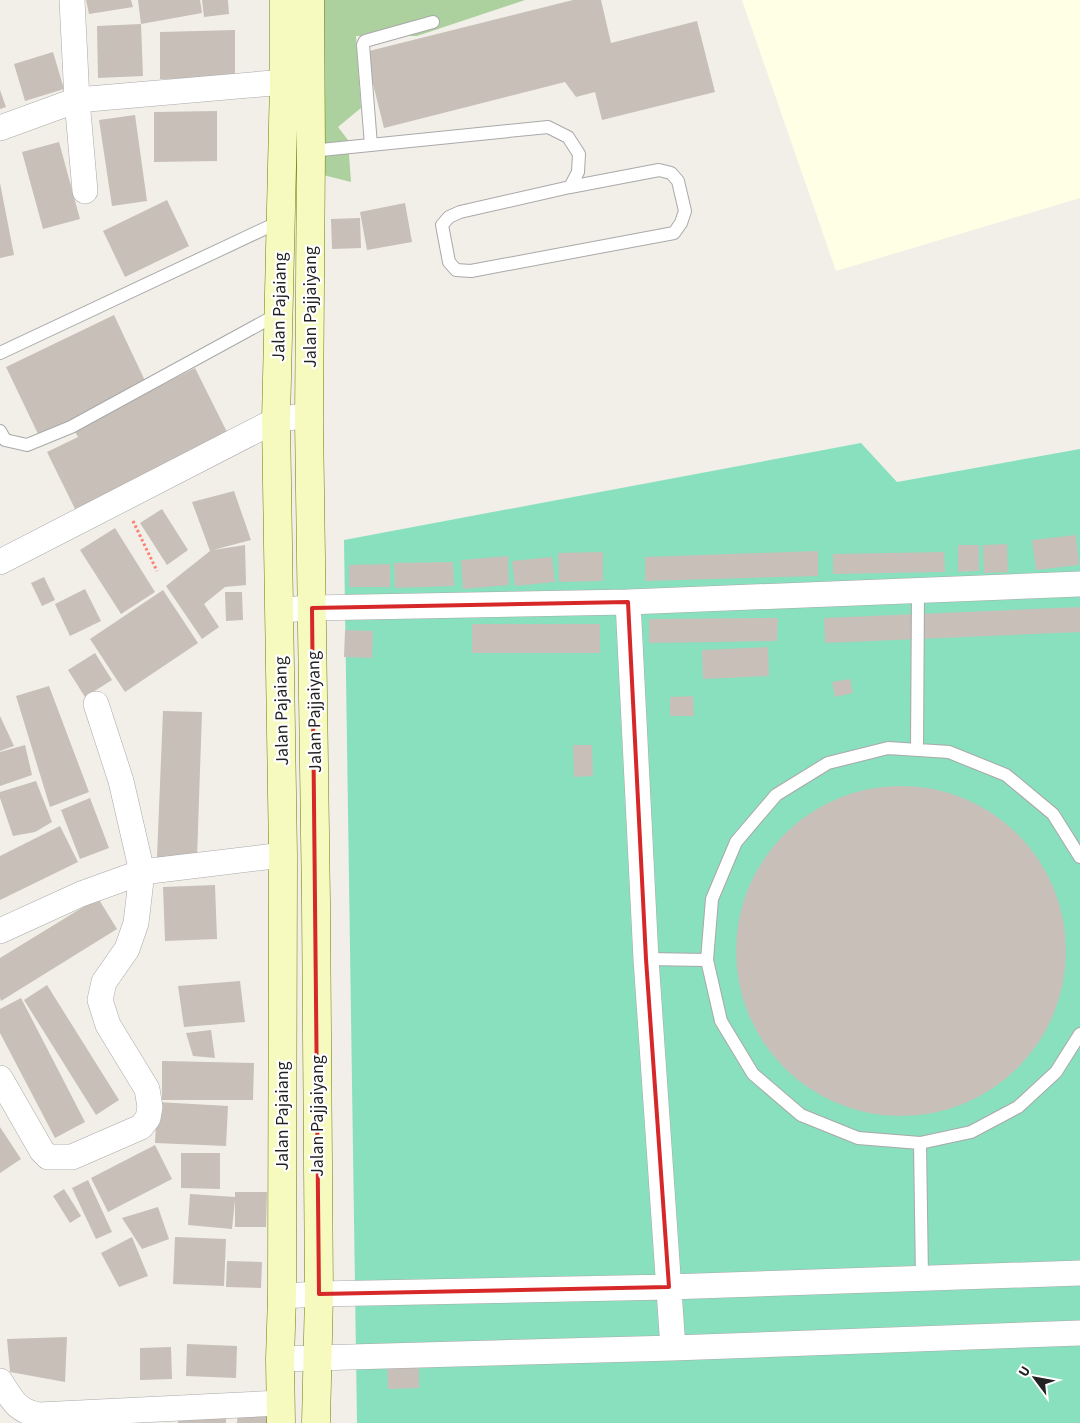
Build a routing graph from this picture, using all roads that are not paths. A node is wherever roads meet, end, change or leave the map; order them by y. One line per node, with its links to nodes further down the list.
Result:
1 (72, 0): 6 (street)
2 (284, 0): 5 (main road, Jalan Pajaiang)
3 (310, 0): 9 (main road, Jalan Pajjaiyang)
4 (433, 22): 8 (lane)
5 (284, 82): 6 (street); 12 (main road, Jalan Pajaiang)
6 (77, 100): 7 (street); 11 (street)
7 (0, 128)
8 (371, 144): 9 (lane); 10 (lane)
9 (311, 151): 15 (main road, Jalan Pajjaiyang)
10 (570, 187): 10 (lane)
11 (85, 191)
12 (280, 221): 13 (main road, Jalan Pajaiang); 14 (lane)
13 (278, 314): 16 (main road, Jalan Pajaiang); 17 (lane)
14 (0, 353)
15 (309, 415): 16 (street); 22 (main road, Jalan Pajjaiyang)
16 (276, 420): 18 (street); 23 (main road, Jalan Pajaiang)
17 (0, 431)
18 (0, 562)
19 (1080, 584): 20 (street)
20 (918, 590): 21 (street); 25 (lane)
21 (628, 602): 22 (street); 30 (street)
22 (312, 608): 23 (street); 38 (main road, Jalan Pajjaiyang)
23 (280, 610): 26 (main road, Jalan Pajaiang)
24 (96, 704): 28 (street)
25 (917, 750): 27 (lane); 31 (lane)
26 (283, 855): 28 (street); 39 (main road, Jalan Pajaiang)
27 (1080, 857)
28 (142, 872): 29 (street); 33 (street)
29 (0, 930)
30 (646, 959): 31 (lane); 37 (street)
31 (707, 960): 34 (lane)
32 (1080, 1034): 34 (lane)
33 (0, 1078)
34 (920, 1143): 36 (lane)
35 (1080, 1273): 36 (street)
36 (922, 1278): 37 (street)
37 (668, 1287): 38 (street); 41 (street)
38 (319, 1294): 39 (street); 42 (main road, Jalan Pajjaiyang)
39 (282, 1296): 43 (main road, Jalan Pajaiang)
40 (1080, 1333): 41 (street)
41 (673, 1348): 42 (street)
42 (318, 1357): 43 (street); 46 (main road, Jalan Pajjaiyang)
43 (280, 1360): 45 (main road, Jalan Pajaiang)
44 (0, 1381): 45 (street)
45 (281, 1413)
46 (316, 1423)

